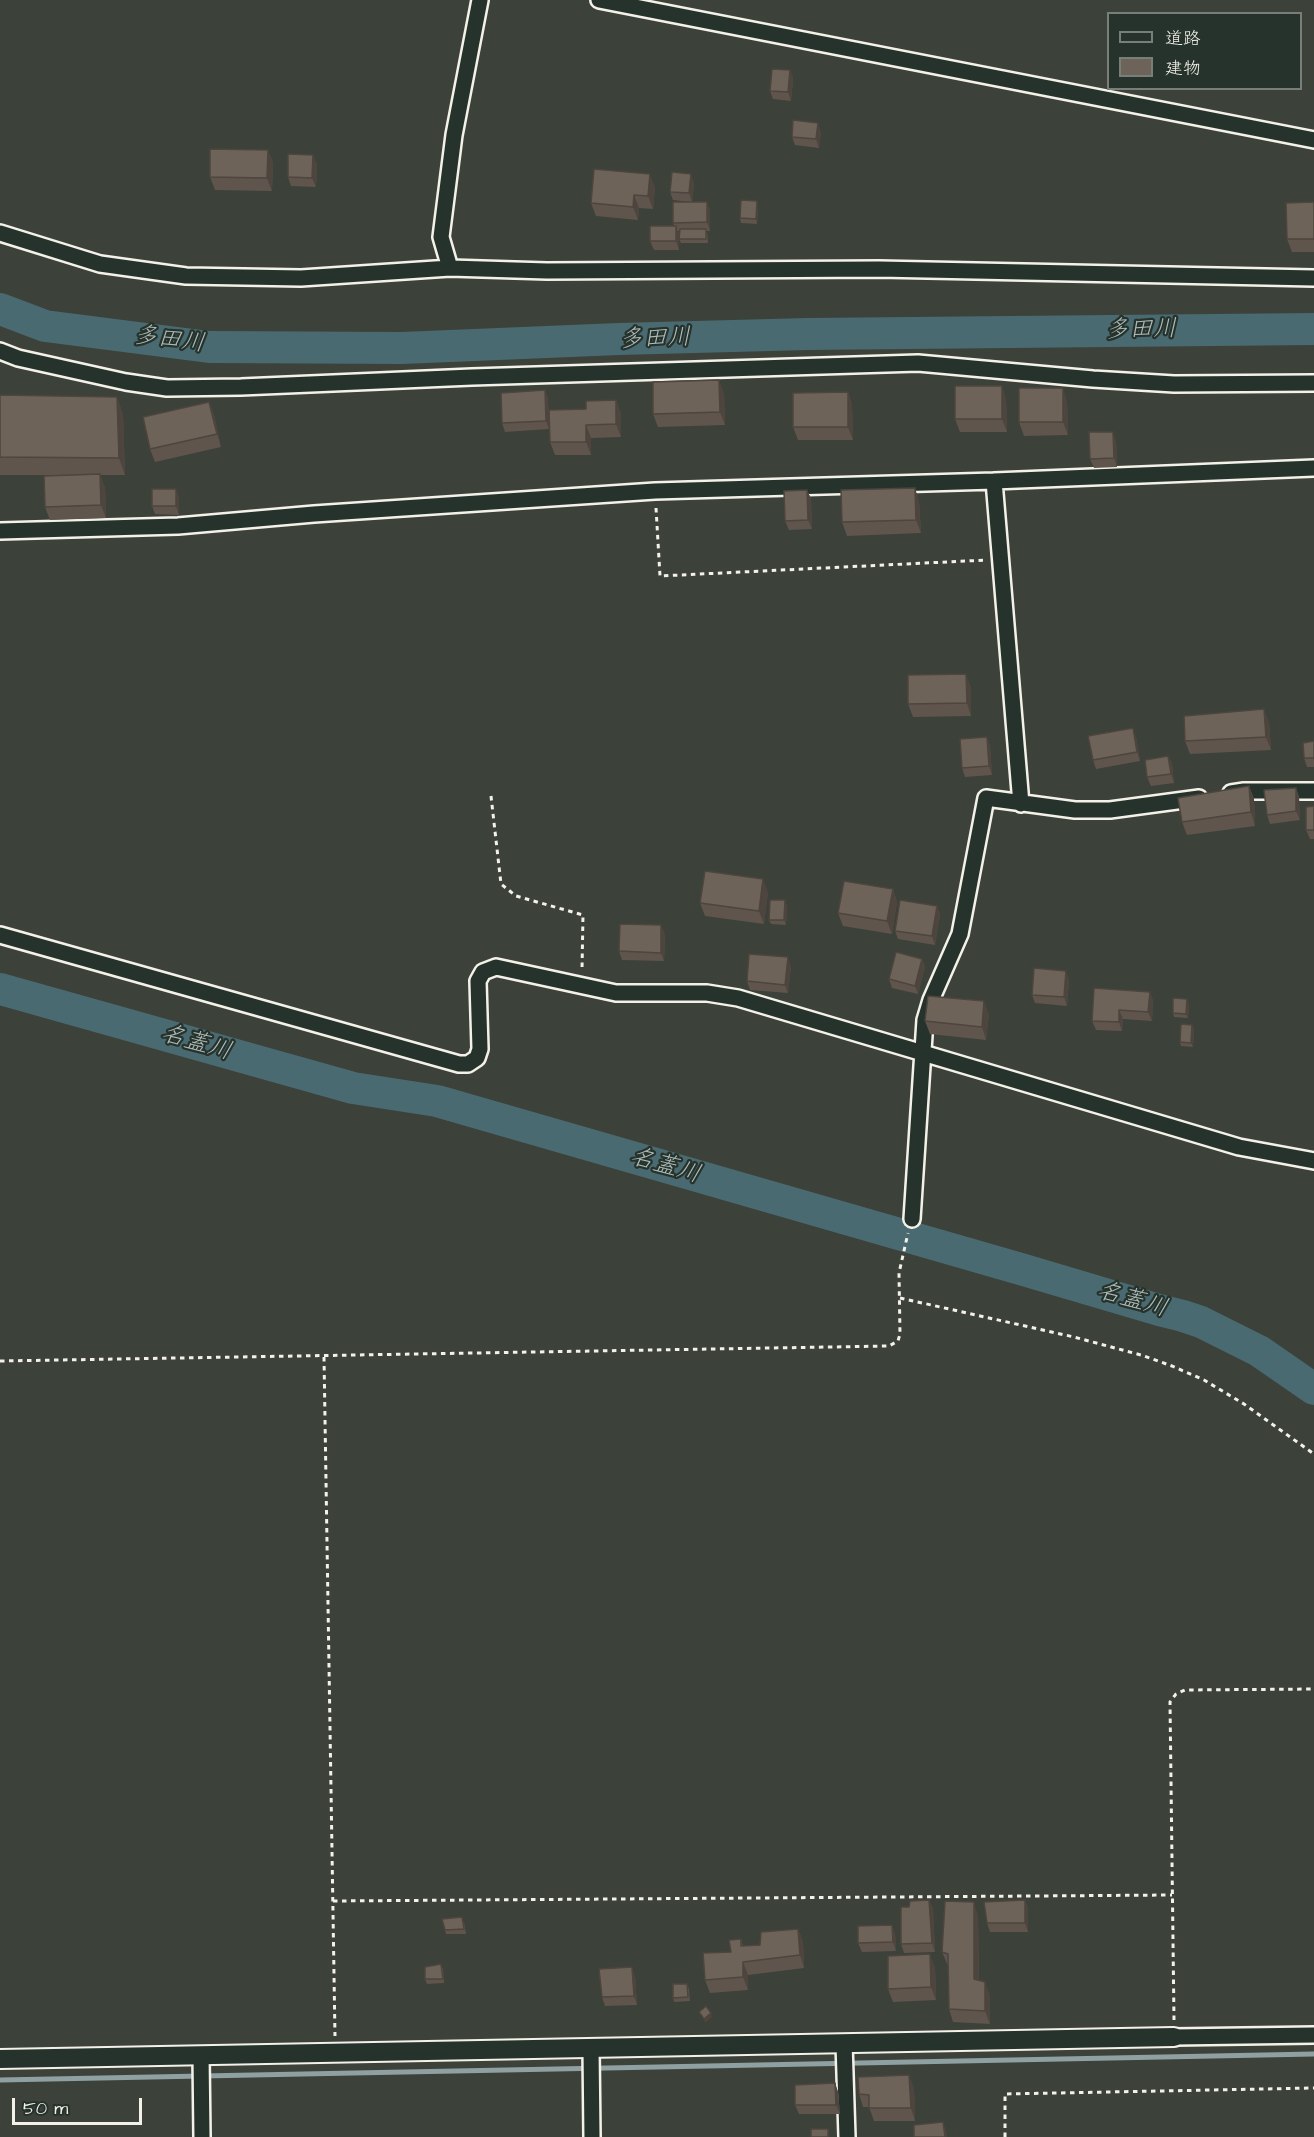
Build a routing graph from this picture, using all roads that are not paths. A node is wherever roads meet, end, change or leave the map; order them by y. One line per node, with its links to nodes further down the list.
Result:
1 (480, 0): 5 (street)
2 (599, 0): 3 (street)
3 (1314, 140)
4 (0, 233): 5 (street)
5 (450, 268): 6 (street)
6 (1314, 278)
7 (0, 351): 8 (street)
8 (1314, 383)
9 (1314, 468): 10 (street)
10 (994, 481): 11 (street); 13 (street)
11 (0, 531)
12 (1314, 791): 13 (street)
13 (1021, 804): 15 (street)
14 (0, 935): 15 (street)
15 (924, 1052): 16 (street); 17 (street)
16 (1314, 1161)
17 (912, 1219)
18 (1314, 2035): 19 (street)
19 (1174, 2037): 20 (street)
20 (844, 2049): 21 (street); 26 (street)
21 (591, 2054): 23 (street); 25 (street)
22 (0, 2059): 23 (street)
23 (201, 2062): 24 (street)
24 (202, 2137)
25 (592, 2137)
26 (847, 2137)

